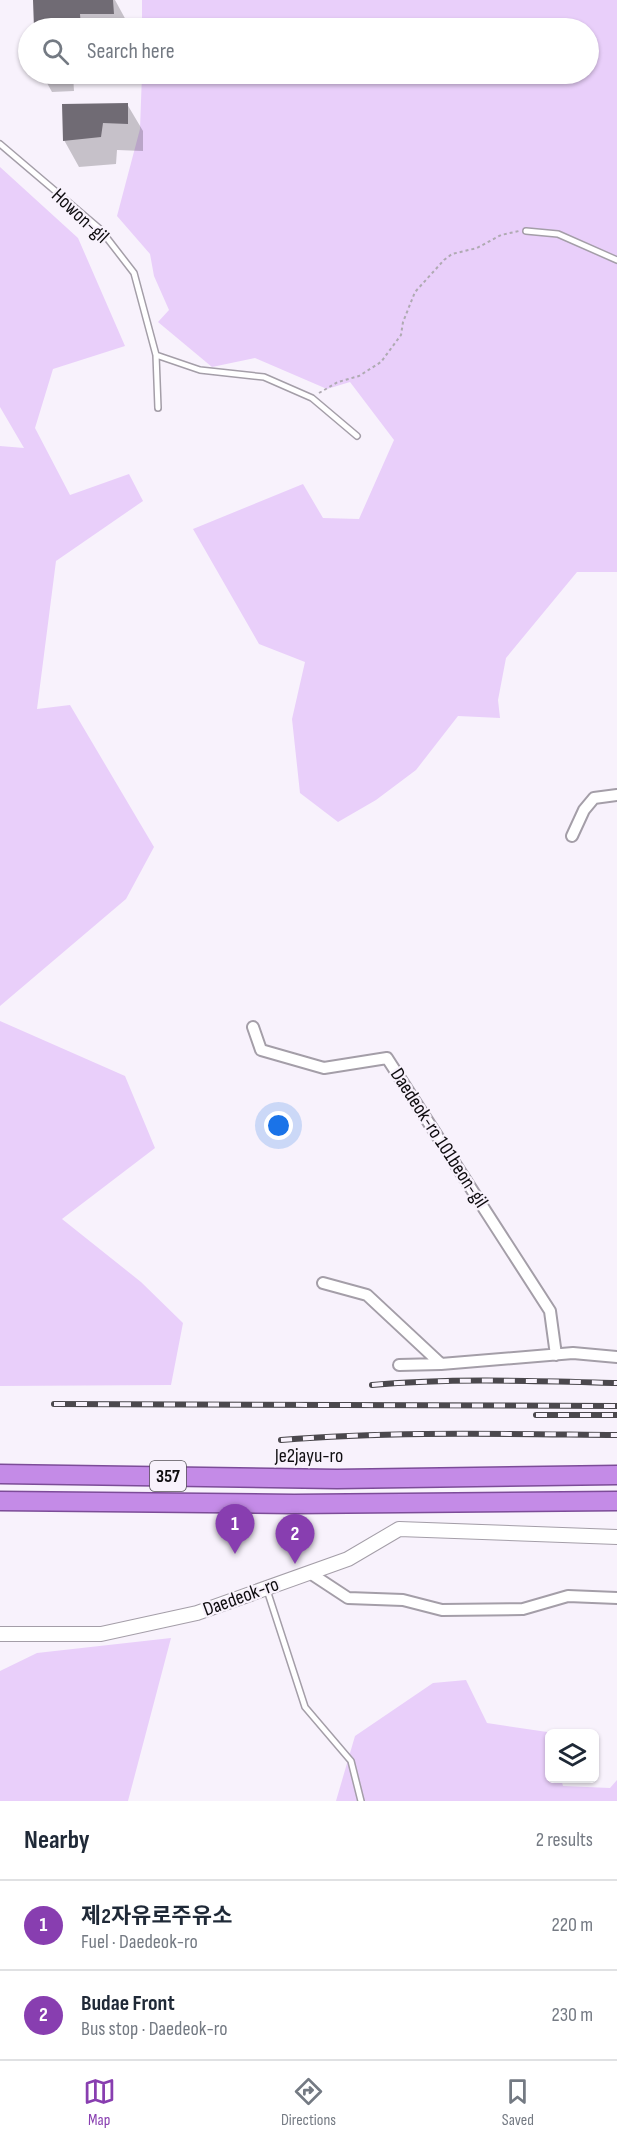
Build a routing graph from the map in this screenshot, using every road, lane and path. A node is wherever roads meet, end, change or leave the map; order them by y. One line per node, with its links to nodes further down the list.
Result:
1 (0, 144): 4 (lane, Howon-gil)
2 (526, 231): 3 (lane); 5 (path)
3 (617, 260)
4 (156, 355): 5 (lane); 6 (lane, Howon-gil)
5 (312, 398): 7 (lane)
6 (158, 408)
7 (357, 436)
8 (617, 795): 9 (street)
9 (572, 836)
10 (253, 1027): 12 (street, Daedeok-ro 101beon-gil)
11 (323, 1283): 14 (street)
12 (556, 1355): 13 (street); 14 (street)
13 (617, 1356)
14 (441, 1364): 15 (street)
15 (399, 1365)
16 (0, 1474): 17 (highway, Je2jayu-ro / 357)
17 (617, 1475)
18 (617, 1500): 19 (highway, 357)
19 (0, 1501)
20 (617, 1537): 21 (street, Daedeok-ro)
21 (309, 1573): 22 (street, Daedeok-ro); 23 (street)
22 (266, 1588): 24 (street, Daedeok-ro); 25 (lane)
23 (617, 1598)
24 (0, 1634)
25 (361, 1801)

